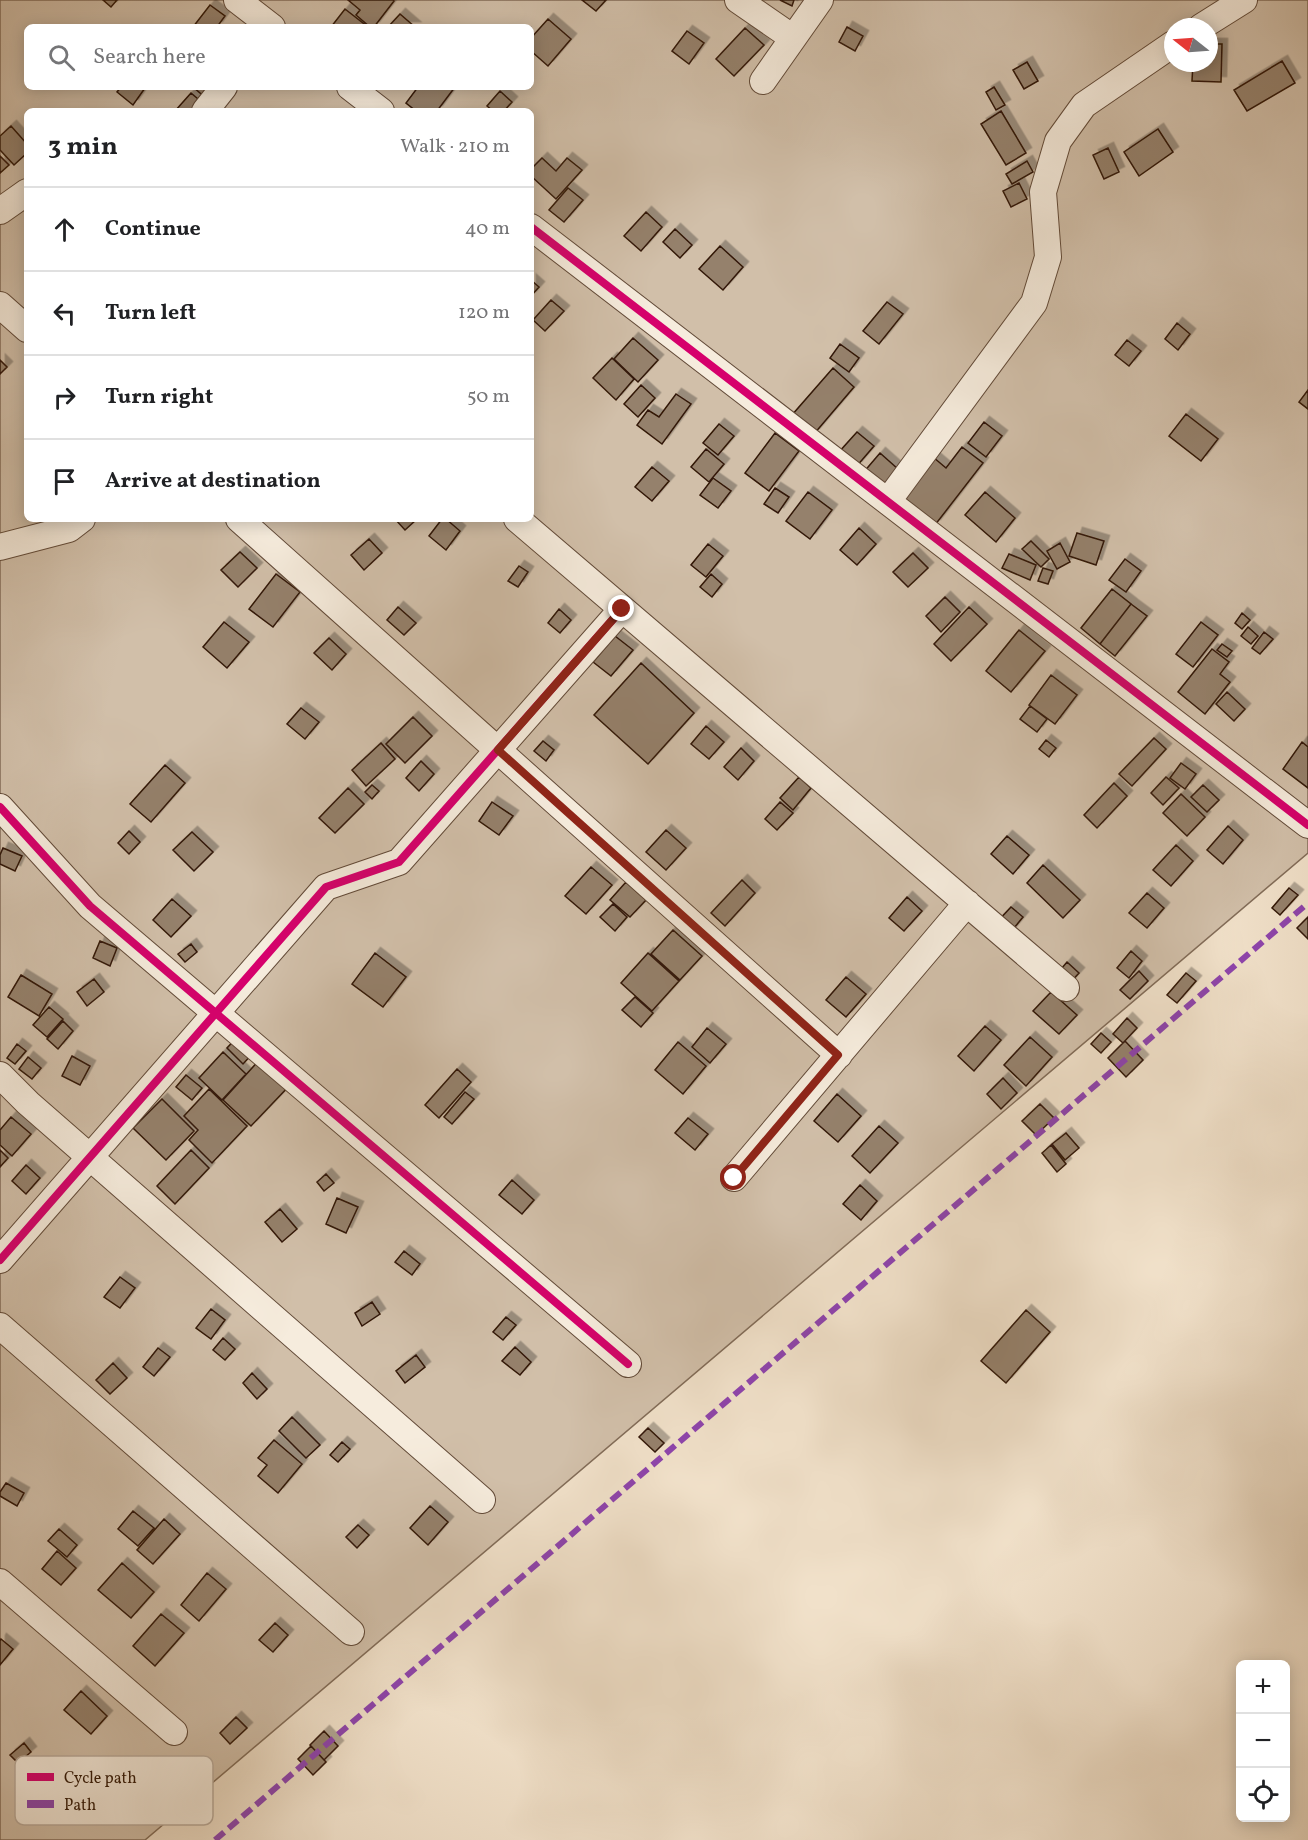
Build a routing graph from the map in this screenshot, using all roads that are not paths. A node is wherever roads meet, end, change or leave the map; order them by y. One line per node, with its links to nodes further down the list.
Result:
1 (237, 0): 6 (street)
2 (738, 0): 7 (street)
3 (820, 0): 7 (street)
4 (1244, 0): 5 (street)
5 (1215, 18)
6 (267, 24)
7 (793, 38): 9 (street)
8 (1164, 50): 19 (street)
9 (762, 81)
10 (222, 90): 12 (street)
11 (354, 90): 13 (street)
12 (207, 108)
13 (377, 108)
14 (24, 194): 15 (street)
15 (0, 211)
16 (534, 229): 19 (street)
17 (0, 305): 18 (street)
18 (24, 326)
19 (888, 501): 27 (street)
20 (78, 522): 23 (street)
21 (242, 522): 25 (street)
22 (520, 522): 24 (street)
23 (0, 547)
24 (622, 609): 25 (street); 28 (street)
25 (498, 750): 30 (street); 31 (street)
26 (0, 807): 30 (street)
27 (1308, 825)
28 (967, 903): 29 (street); 31 (street)
29 (1066, 988)
30 (216, 1013): 33 (street); 37 (street)
31 (838, 1055): 34 (street)
32 (0, 1076): 33 (street)
33 (90, 1157): 35 (street); 38 (street)
34 (734, 1178)
35 (0, 1260)
36 (0, 1326): 40 (street)
37 (628, 1364)
38 (482, 1500)
39 (0, 1582): 41 (street)
40 (351, 1632)
41 (174, 1732)

